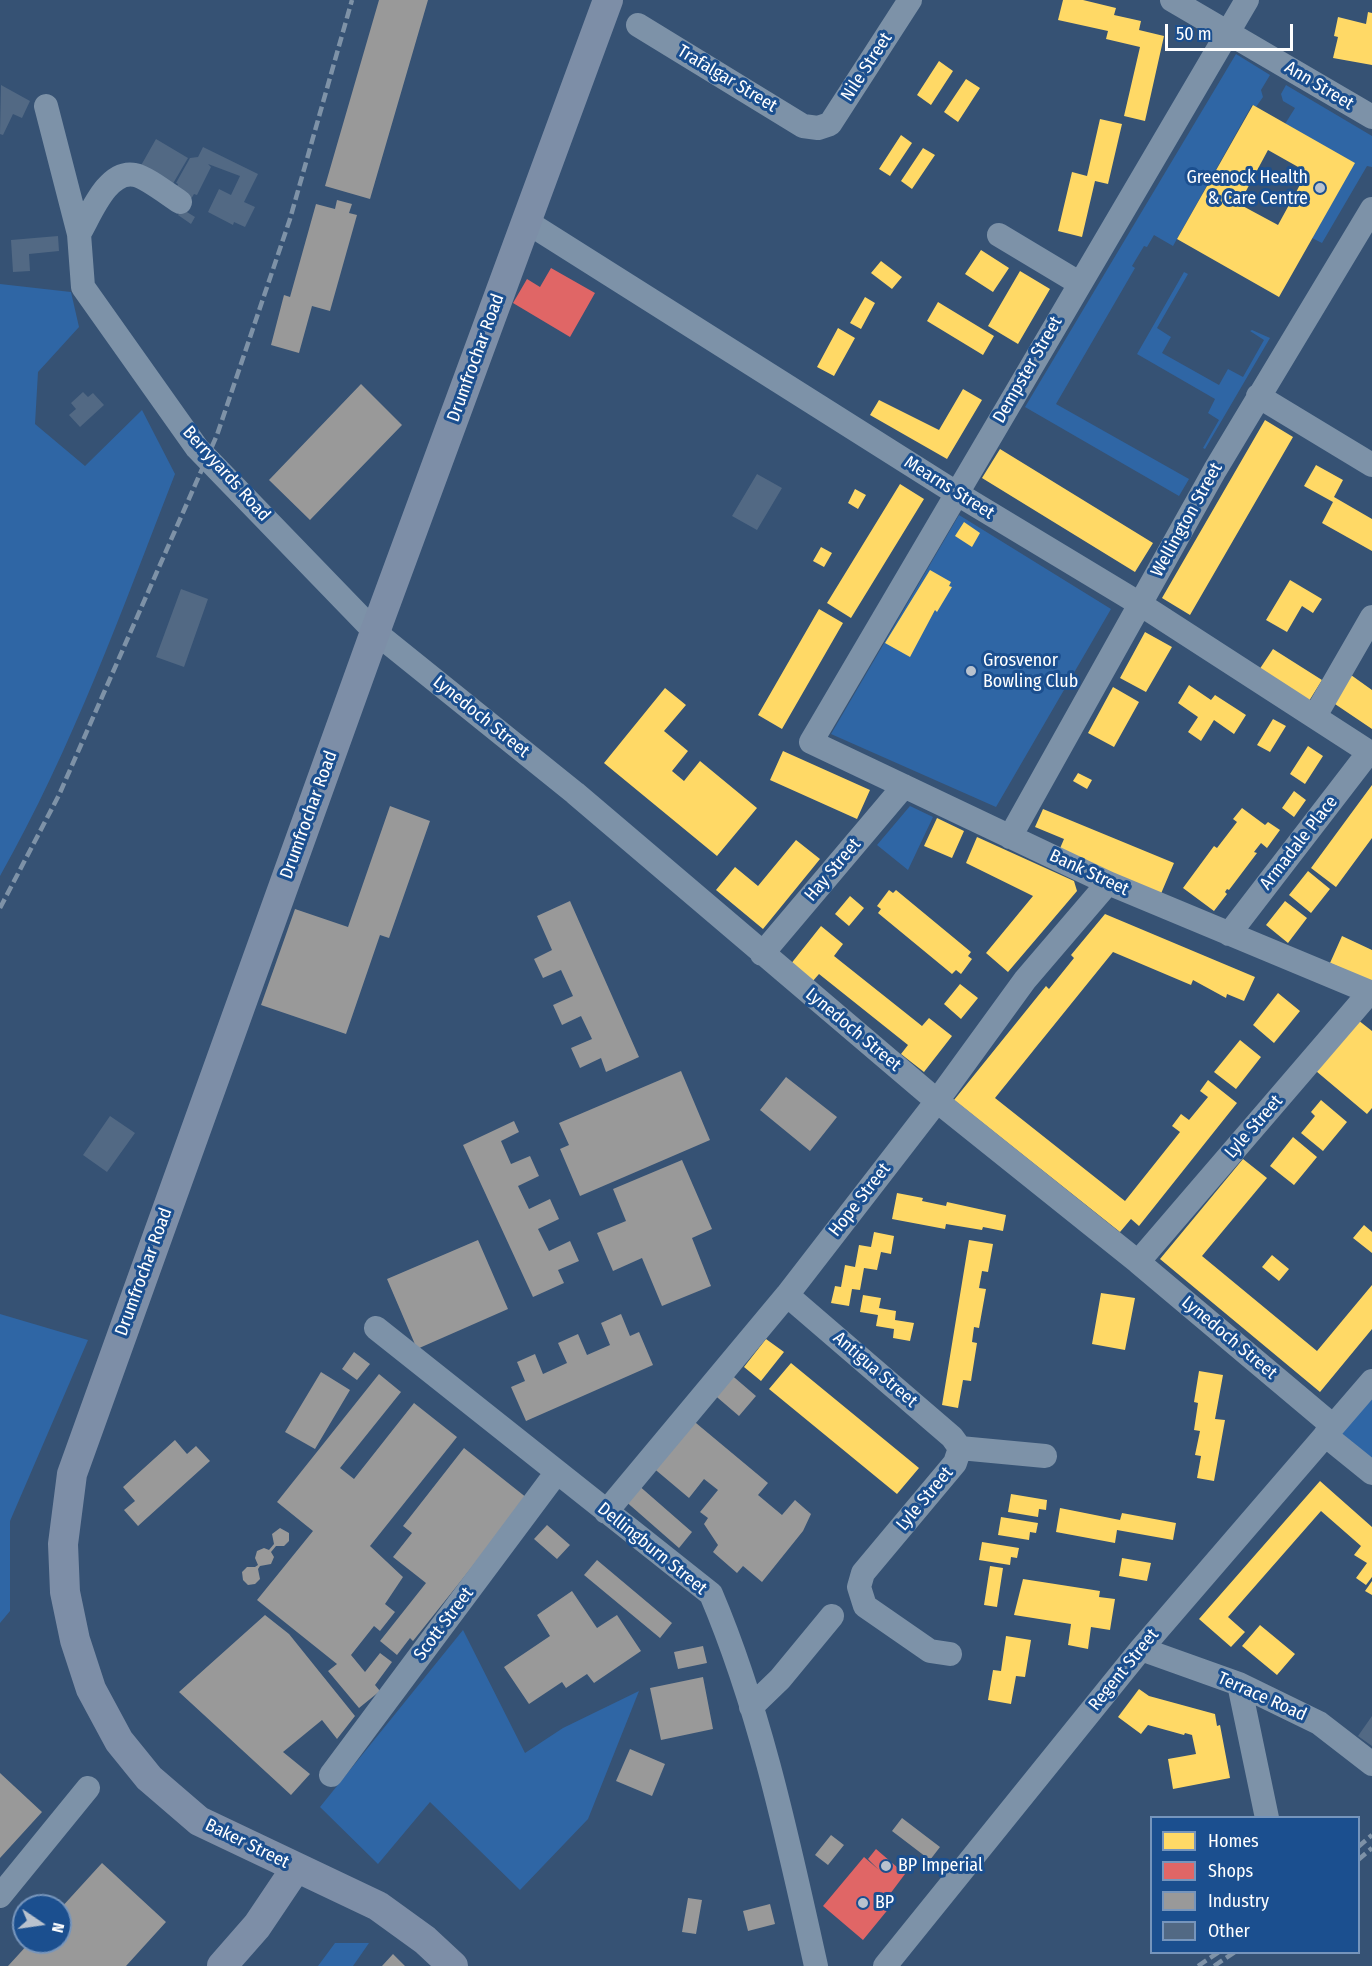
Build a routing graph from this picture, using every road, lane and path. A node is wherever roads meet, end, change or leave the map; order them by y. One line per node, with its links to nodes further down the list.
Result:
1 (608, 0): 12 (main road, Drumfrochar Road)
2 (910, 0): 9 (street, Nile Street)
3 (1172, 0): 6 (street, Ann Street)
4 (1247, 0): 6 (street, Dempster Street)
5 (638, 25): 9 (street, Trafalgar Street)
6 (1229, 32): 8 (street, Ann Street); 15 (street, Dempster Street)
7 (46, 106): 13 (street, Berryyards Road)
8 (1372, 117)
9 (818, 128)
10 (180, 202): 13 (street)
11 (1372, 209): 16 (street, Wellington Street)
12 (526, 222): 18 (street, Mearns Street); 21 (main road, Drumfrochar Road)
13 (79, 234): 21 (street, Berryyards Road)
14 (999, 236): 15 (street)
15 (1079, 283): 18 (street, Dempster Street)
16 (1258, 396): 17 (street); 19 (street, Wellington Street)
17 (1372, 465)
18 (956, 493): 19 (street, Mearns Street); 23 (street, Dempster Street)
19 (1140, 604): 22 (street, Mearns Street); 26 (street, Wellington Street)
20 (1372, 616): 22 (street)
21 (375, 632): 29 (street, Lynedoch Street); 43 (main road, Drumfrochar Road)
22 (1315, 716): 24 (street, Mearns Street)
23 (811, 742): 25 (street, Bank Street)
24 (1370, 753): 28 (street, Armadale Place)
25 (904, 786): 26 (street, Bank Street); 29 (street, Hay Street)
26 (1010, 837): 27 (street, Bank Street)
27 (1108, 883): 28 (street, Bank Street); 31 (street, Hope Street)
28 (1229, 934): 30 (street, Bank Street)
29 (762, 954): 31 (street, Lynedoch Street)
30 (1371, 993): 32 (street, Lyle Street)
31 (937, 1101): 32 (street, Lynedoch Street); 33 (street, Hope Street)
32 (1138, 1262): 36 (street, Lynedoch Street)
33 (787, 1295): 37 (street, Antigua Street); 41 (street, Hope Street)
34 (376, 1328): 39 (street, Dellingburn Street)
35 (1372, 1381): 36 (street, Regent Street)
36 (1329, 1430): 40 (street, Lynedoch Street); 44 (street, Regent Street)
37 (960, 1448): 38 (street, Lyle Street); 45 (street, Lyle Street)
38 (1045, 1456)
39 (557, 1472): 41 (street, Dellingburn Street); 49 (street, Scott Street)
40 (1372, 1473)
41 (606, 1512): 47 (street, Dellingburn Street)
42 (832, 1616): 47 (street)
43 (75, 1640): 52 (main road, Baker Street)
44 (1141, 1649): 46 (street, Terrace Road); 57 (street, Regent Street)
45 (951, 1654)
46 (1239, 1684): 48 (street, Terrace Road); 51 (street)
47 (751, 1707): 56 (street, Dellingburn Street)
48 (1372, 1764)
49 (331, 1775)
50 (88, 1788): 53 (street)
51 (1267, 1816)
52 (296, 1868): 54 (main road); 55 (main road, Baker Street)
53 (0, 1896)
54 (222, 1966)
55 (453, 1966)
56 (816, 1966)
57 (885, 1966)

